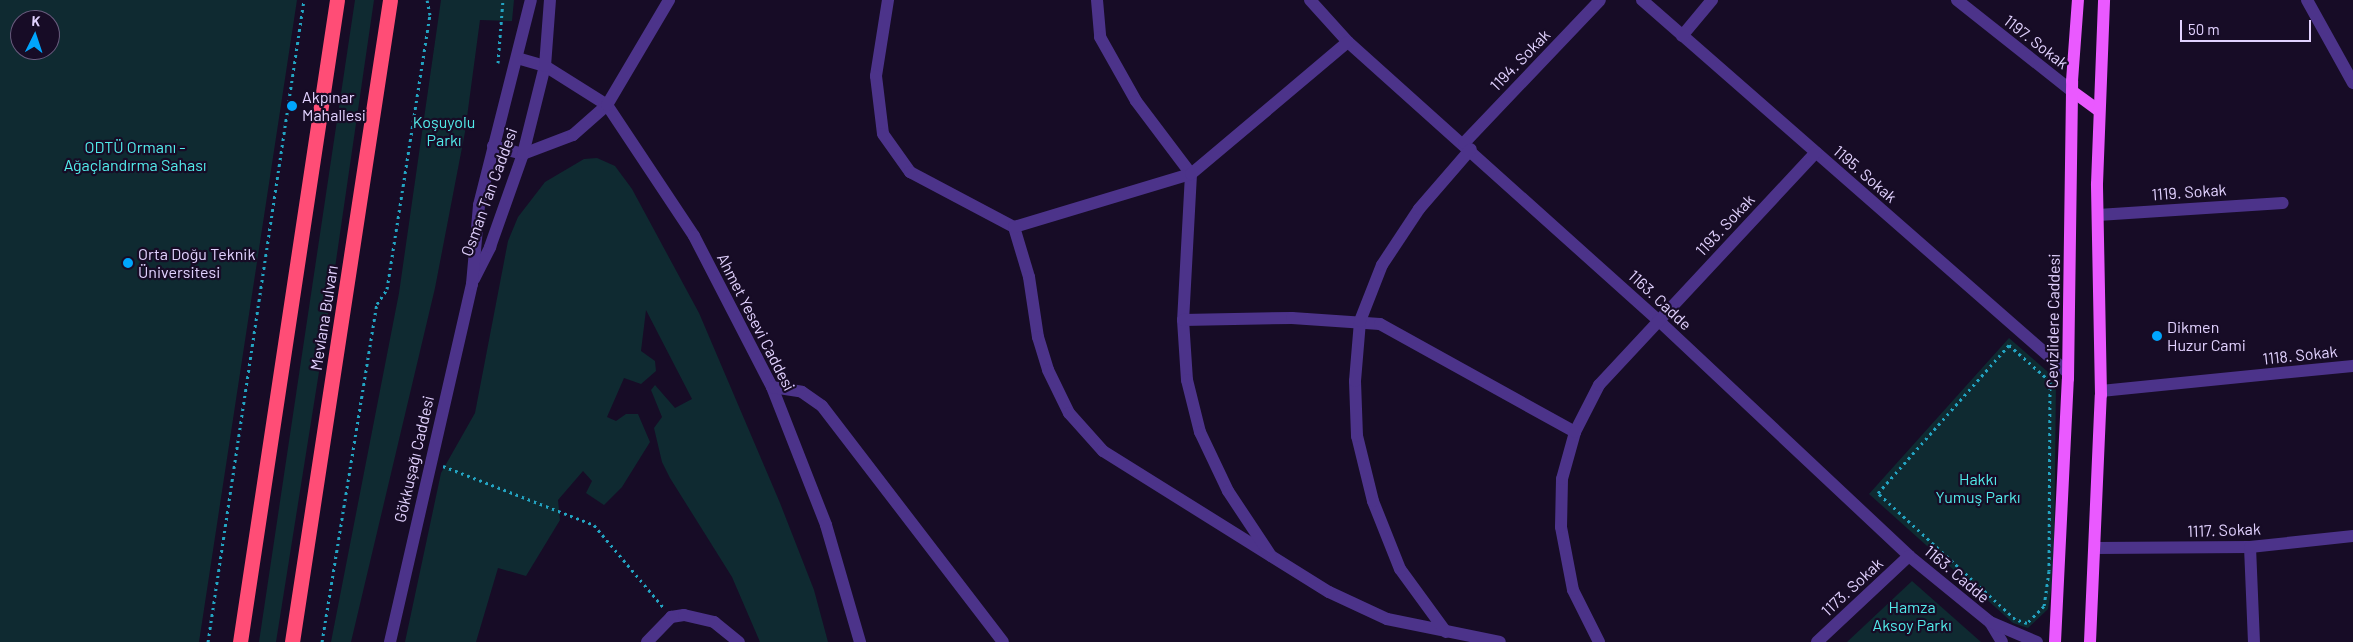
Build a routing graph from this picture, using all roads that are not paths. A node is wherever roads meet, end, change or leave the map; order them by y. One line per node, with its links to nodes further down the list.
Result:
1 (337, 0): 49 (highway, Mevlana Bulvarı)
2 (390, 0): 50 (highway, Mevlana Bulvarı)
3 (531, 0): 18 (street, Osman Tan Caddesi)
4 (550, 0): 19 (street, Osman Tan Caddesi)
5 (669, 0): 22 (street)
6 (888, 0): 31 (street)
7 (1097, 0): 28 (street)
8 (1310, 0): 17 (street, 1163. Cadde)
9 (1600, 0): 25 (street, 1194. Sokak)
10 (1642, 0): 16 (street, 1195. Sokak)
11 (1712, 0): 16 (street)
12 (1957, 0): 21 (street, 1197. Sokak)
13 (2078, 0): 21 (main road, Cevizlidere Caddesi)
14 (2104, 0): 23 (main road)
15 (2307, 0): 20 (street)
16 (1682, 36): 26 (street, 1195. Sokak)
17 (1348, 42): 25 (street, 1163. Cadde); 28 (street)
18 (517, 58): 19 (street, Ahmet Yesevi Caddesi); 24 (street, Osman Tan Caddesi)
19 (545, 66): 22 (street, Ahmet Yesevi Caddesi); 27 (street, Osman Tan Caddesi)
20 (2353, 84)
21 (2072, 91): 23 (main road); 37 (main road, Cevizlidere Caddesi)
22 (607, 105): 27 (street); 38 (street, Ahmet Yesevi Caddesi)
23 (2098, 110): 30 (main road)
24 (493, 146): 27 (street); 32 (street, Osman Tan Caddesi)
25 (1467, 146): 34 (street, 1163. Cadde); 35 (street, 1194. Sokak)
26 (1816, 152): 34 (street, 1193. Sokak); 37 (street, 1195. Sokak)
27 (523, 154): 32 (street, Osman Tan Caddesi)
28 (1191, 174): 31 (street); 33 (street)
29 (2283, 202): 30 (street, 1119. Sokak)
30 (2098, 215): 39 (main road)
31 (1014, 226): 45 (street)
32 (472, 284): 51 (street, Gökkuşağı Caddesi)
33 (1182, 320): 35 (street); 45 (street)
34 (1658, 320): 40 (street, 1193. Sokak); 44 (street, 1163. Cadde)
35 (1360, 321): 40 (street); 47 (street, 1194. Sokak)
36 (2353, 366): 39 (street, 1118. Sokak)
37 (2068, 373): 60 (main road, Cevizlidere Caddesi)
38 (772, 387): 54 (street, Ahmet Yesevi Caddesi); 55 (street)
39 (2101, 391): 43 (main road)
40 (1575, 432): 57 (street, 1193. Sokak)
41 (2353, 536): 42 (street, 1117. Sokak)
42 (2250, 547): 43 (street, 1117. Sokak); 62 (street)
43 (2095, 548): 61 (main road)
44 (1909, 556): 46 (street, 1163. Cadde); 58 (street, 1173. Sokak)
45 (1274, 560): 47 (street)
46 (1990, 622): 48 (street, 1163. Cadde); 59 (street, 1163. Cadde)
47 (1446, 632): 56 (street)
48 (1998, 641)
49 (240, 642)
50 (292, 642)
51 (390, 642)
52 (647, 642): 53 (street)
53 (739, 642)
54 (860, 642)
55 (1003, 642)
56 (1500, 642)
57 (1600, 642)
58 (1817, 642)
59 (2037, 642)
60 (2055, 642)
61 (2090, 642)
62 (2254, 642)

